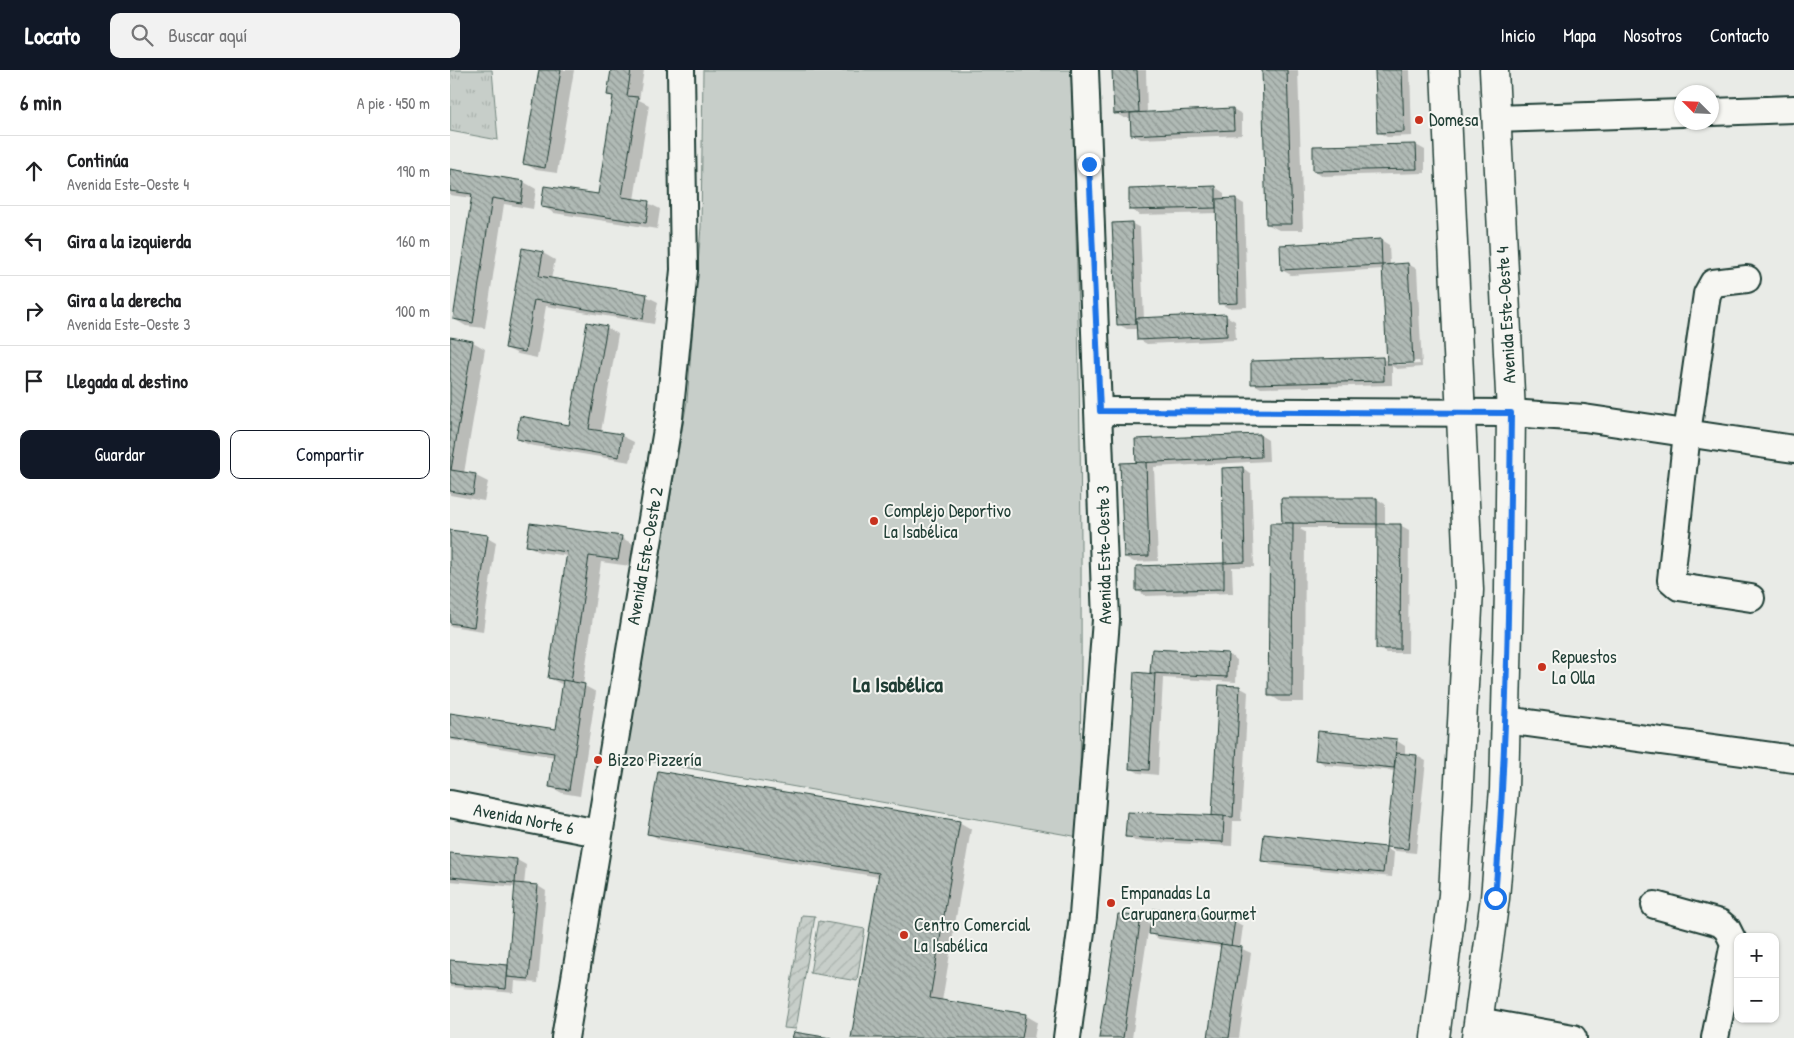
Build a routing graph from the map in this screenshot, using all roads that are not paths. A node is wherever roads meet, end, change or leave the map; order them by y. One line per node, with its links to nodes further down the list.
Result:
1 (681, 70): 19 (street, Avenida Este-Oeste 2)
2 (1085, 70): 10 (street, Avenida Este-Oeste 3)
3 (1444, 70): 11 (main road)
4 (1494, 70): 8 (main road, Avenida Este-Oeste 4)
5 (1794, 109): 6 (street)
6 (1719, 112)
7 (1674, 113): 8 (street)
8 (1496, 119): 12 (main road, Avenida Este-Oeste 4)
9 (1747, 279): 13 (street)
10 (1100, 411): 11 (street); 23 (street, Avenida Este-Oeste 3)
11 (1460, 411): 12 (street); 24 (main road)
12 (1511, 413): 13 (street); 16 (main road, Avenida Este-Oeste 4)
13 (1687, 433): 14 (street); 15 (street)
14 (1794, 450)
15 (1751, 598)
16 (1506, 720): 17 (street); 21 (main road, Avenida Este-Oeste 4)
17 (1794, 759)
18 (450, 804): 19 (street, Avenida Norte 6)
19 (598, 833): 22 (street, Avenida Este-Oeste 2)
20 (1655, 905): 26 (street)
21 (1477, 1030): 25 (street)
22 (565, 1038)
23 (1068, 1038)
24 (1435, 1038)
25 (1573, 1038)
26 (1715, 1038)

